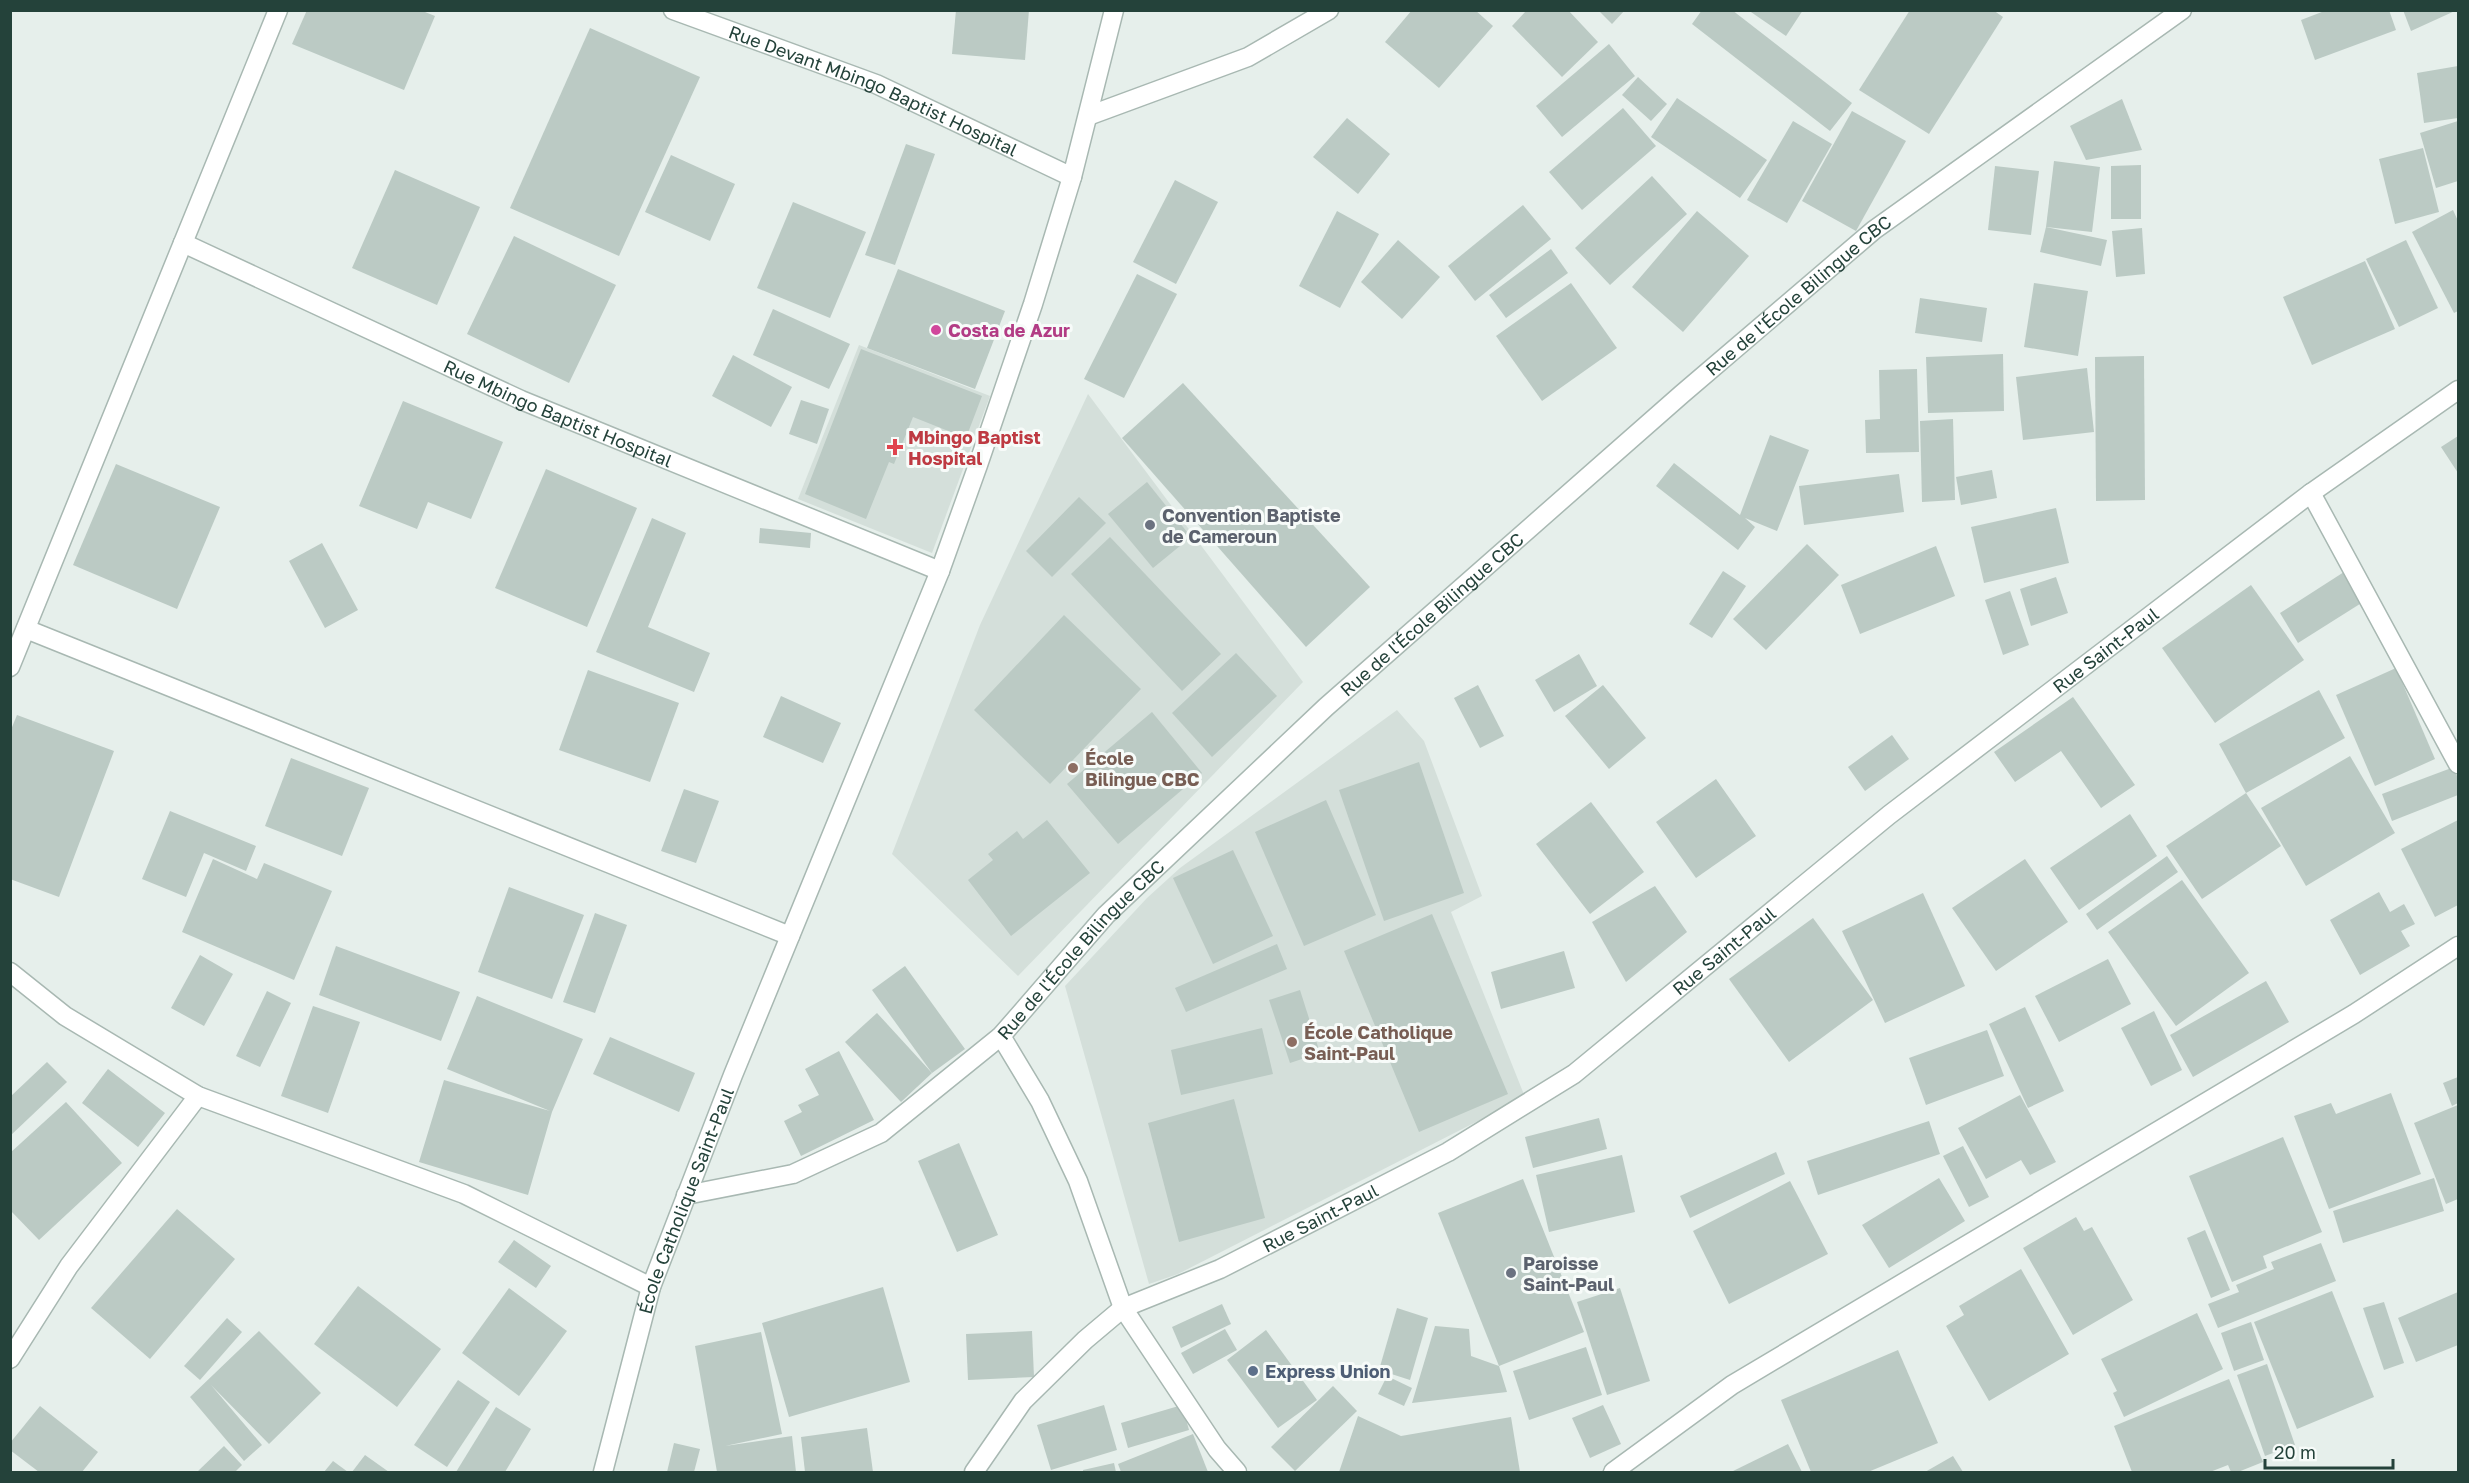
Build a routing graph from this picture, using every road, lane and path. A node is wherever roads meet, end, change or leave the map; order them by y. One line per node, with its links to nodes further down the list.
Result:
1 (278, 10): 8 (street)
2 (673, 10): 7 (street, Rue Devant Mbingo Baptist Hospital)
3 (1114, 10): 6 (street, École Catholique Saint-Paul)
4 (1329, 10): 6 (street)
5 (2182, 10): 18 (street, Rue de l'École Bilingue CBC)
6 (1088, 116): 7 (street, École Catholique Saint-Paul)
7 (1072, 177): 11 (street, École Catholique Saint-Paul)
8 (183, 243): 11 (street, Rue Mbingo Baptist Hospital); 12 (street)
9 (2458, 390): 10 (street, Rue Saint-Paul)
10 (2311, 493): 14 (street); 22 (street, Rue Saint-Paul)
11 (940, 571): 15 (street, École Catholique Saint-Paul)
12 (26, 628): 13 (street); 15 (street)
13 (10, 667)
14 (2458, 765)
15 (790, 936): 20 (street, École Catholique Saint-Paul)
16 (2458, 946): 27 (street)
17 (10, 972): 19 (street)
18 (1000, 1036): 20 (street, Rue de l'École Bilingue CBC); 22 (street)
19 (198, 1096): 21 (street); 23 (street)
20 (686, 1195): 21 (street, École Catholique Saint-Paul)
21 (651, 1287): 24 (street, École Catholique Saint-Paul)
22 (1123, 1308): 25 (street, Rue Saint-Paul); 26 (street)
23 (10, 1359)
24 (603, 1473)
25 (974, 1473)
26 (1237, 1473)
27 (1613, 1473)

